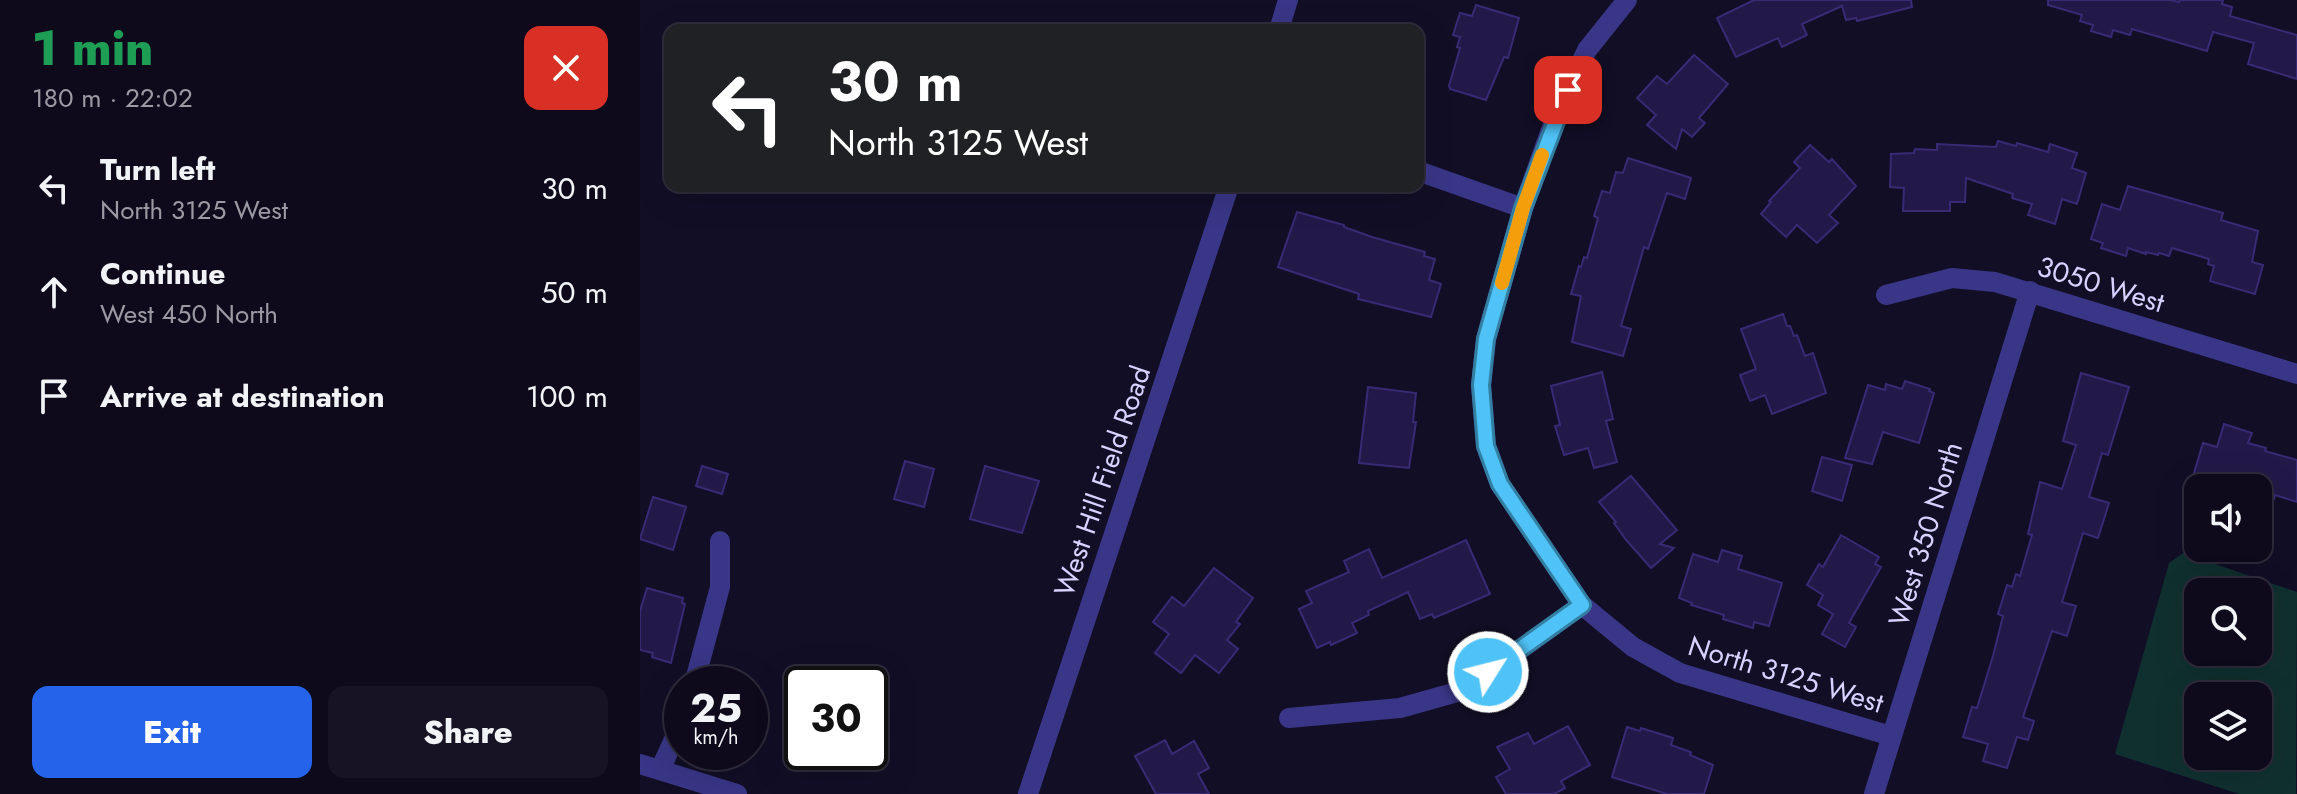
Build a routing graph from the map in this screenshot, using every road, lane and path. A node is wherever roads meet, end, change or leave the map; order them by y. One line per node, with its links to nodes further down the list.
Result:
1 (1288, 0): 3 (street)
2 (1627, 0): 6 (street, North 3125 West)
3 (1281, 24)
4 (1424, 173): 6 (street)
5 (1227, 192): 19 (street, West Hill Field Road)
6 (1523, 208): 11 (street, North 3125 West)
7 (2030, 291): 8 (street, 3050 West); 9 (street, 3050 West); 14 (street, West 350 North)
8 (1886, 295)
9 (2297, 374)
10 (720, 541): 12 (street)
11 (1582, 605): 13 (street); 14 (street, North 3125 West)
12 (699, 666)
13 (1289, 718)
14 (1891, 736): 20 (street, West 350 North)
15 (664, 761): 17 (street)
16 (640, 764): 17 (street)
17 (660, 770): 18 (street)
18 (737, 794)
19 (1028, 794)
20 (1874, 794)

